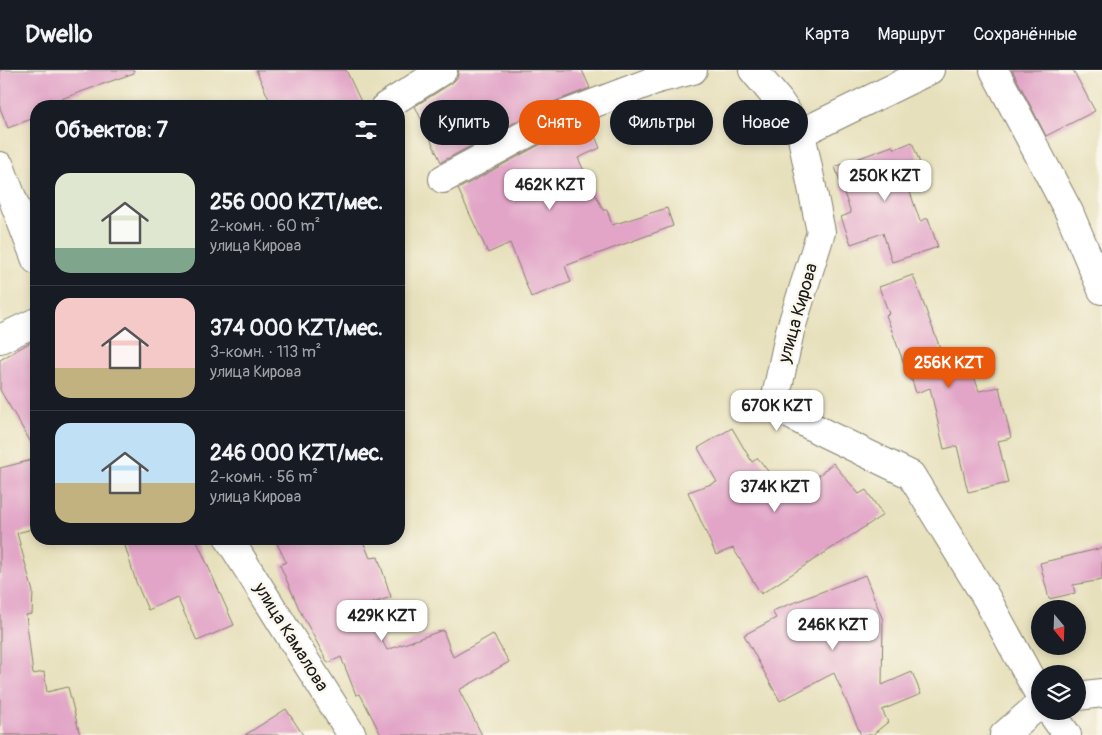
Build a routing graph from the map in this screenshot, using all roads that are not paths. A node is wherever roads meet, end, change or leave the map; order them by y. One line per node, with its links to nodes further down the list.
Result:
1 (443, 70): 6 (street)
2 (693, 70): 11 (street)
3 (753, 70): 7 (street, улица Кирова)
4 (930, 70): 8 (street)
5 (994, 70): 13 (street)
6 (396, 100)
7 (779, 100)
8 (808, 130)
9 (803, 145): 17 (street, улица Кирова)
10 (0, 166): 12 (street)
11 (443, 179)
12 (30, 244)
13 (1102, 290)
14 (30, 325): 15 (street)
15 (0, 340)
16 (233, 545): 22 (street, улица Камалова)
17 (1031, 679)
18 (1102, 693): 19 (street)
19 (1086, 695)
20 (1031, 712): 23 (street)
21 (1056, 720): 24 (street)
22 (352, 735)
23 (1004, 735)
24 (1067, 735)

